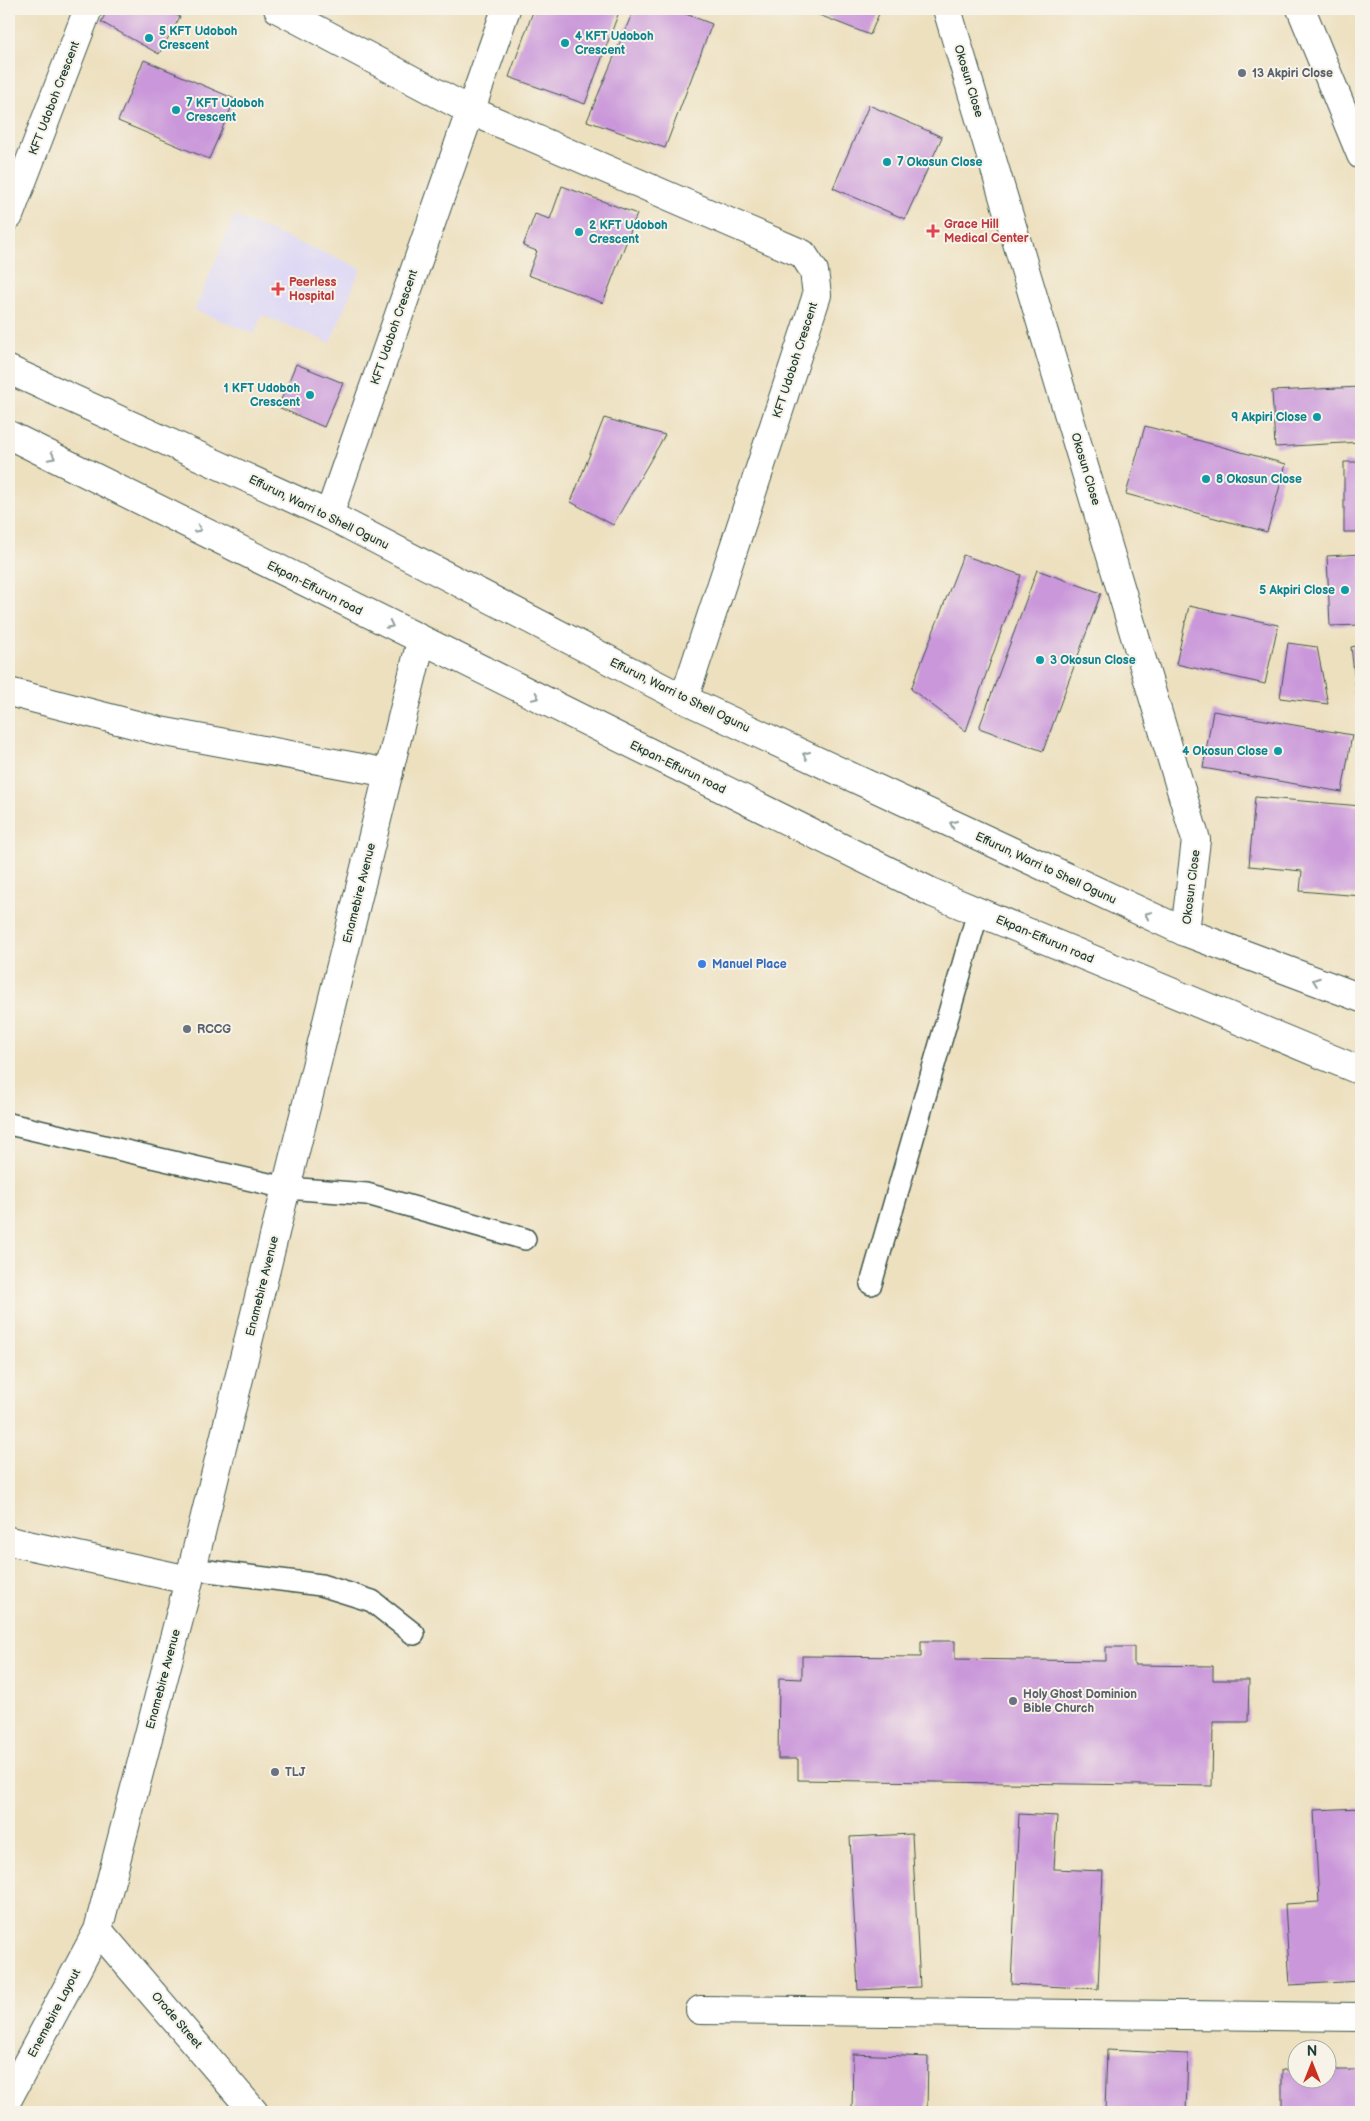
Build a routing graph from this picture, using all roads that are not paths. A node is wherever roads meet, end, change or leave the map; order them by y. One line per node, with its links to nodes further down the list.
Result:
1 (88, 9): 8 (street, KFT Udoboh Crescent)
2 (278, 9): 6 (street, KFT Udoboh Crescent)
3 (506, 9): 6 (street, KFT Udoboh Crescent)
4 (947, 9): 17 (street, Okosun Close)
5 (1301, 9): 7 (street)
6 (469, 110): 11 (street, KFT Udoboh Crescent); 14 (street, KFT Udoboh Crescent)
7 (1361, 154)
8 (9, 216)
9 (9, 370): 11 (street, Effurun, Warri to Shell Ogunu)
10 (9, 435): 12 (street, Ekpan-Effurun road, one-way to 12)
11 (329, 515): 14 (street, Effurun, Warri to Shell Ogunu)
12 (421, 641): 15 (street, Enamebire Avenue); 16 (street, Ekpan-Effurun road, one-way to 16)
13 (9, 692): 15 (street)
14 (684, 699): 17 (street, Effurun, Warri to Shell Ogunu, one-way to 14)
15 (388, 774): 21 (street, Enamebire Avenue)
16 (978, 912): 19 (street, Ekpan-Effurun road); 23 (lane)
17 (1185, 932): 18 (street, Effurun, Warri to Shell Ogunu, one-way to 17)
18 (1361, 998)
19 (1361, 1071)
20 (9, 1124): 21 (lane)
21 (286, 1188): 22 (lane); 25 (street, Enamebire Avenue)
22 (524, 1239)
23 (872, 1284)
24 (9, 1541): 25 (street)
25 (191, 1574): 26 (lane); 27 (street, Enamebire Avenue)
26 (414, 1634)
27 (98, 1930): 30 (street, Enemebire Layout); 31 (street, Orode Street)
28 (700, 2010): 29 (street)
29 (1361, 2016)
30 (9, 2097)
31 (254, 2112)

